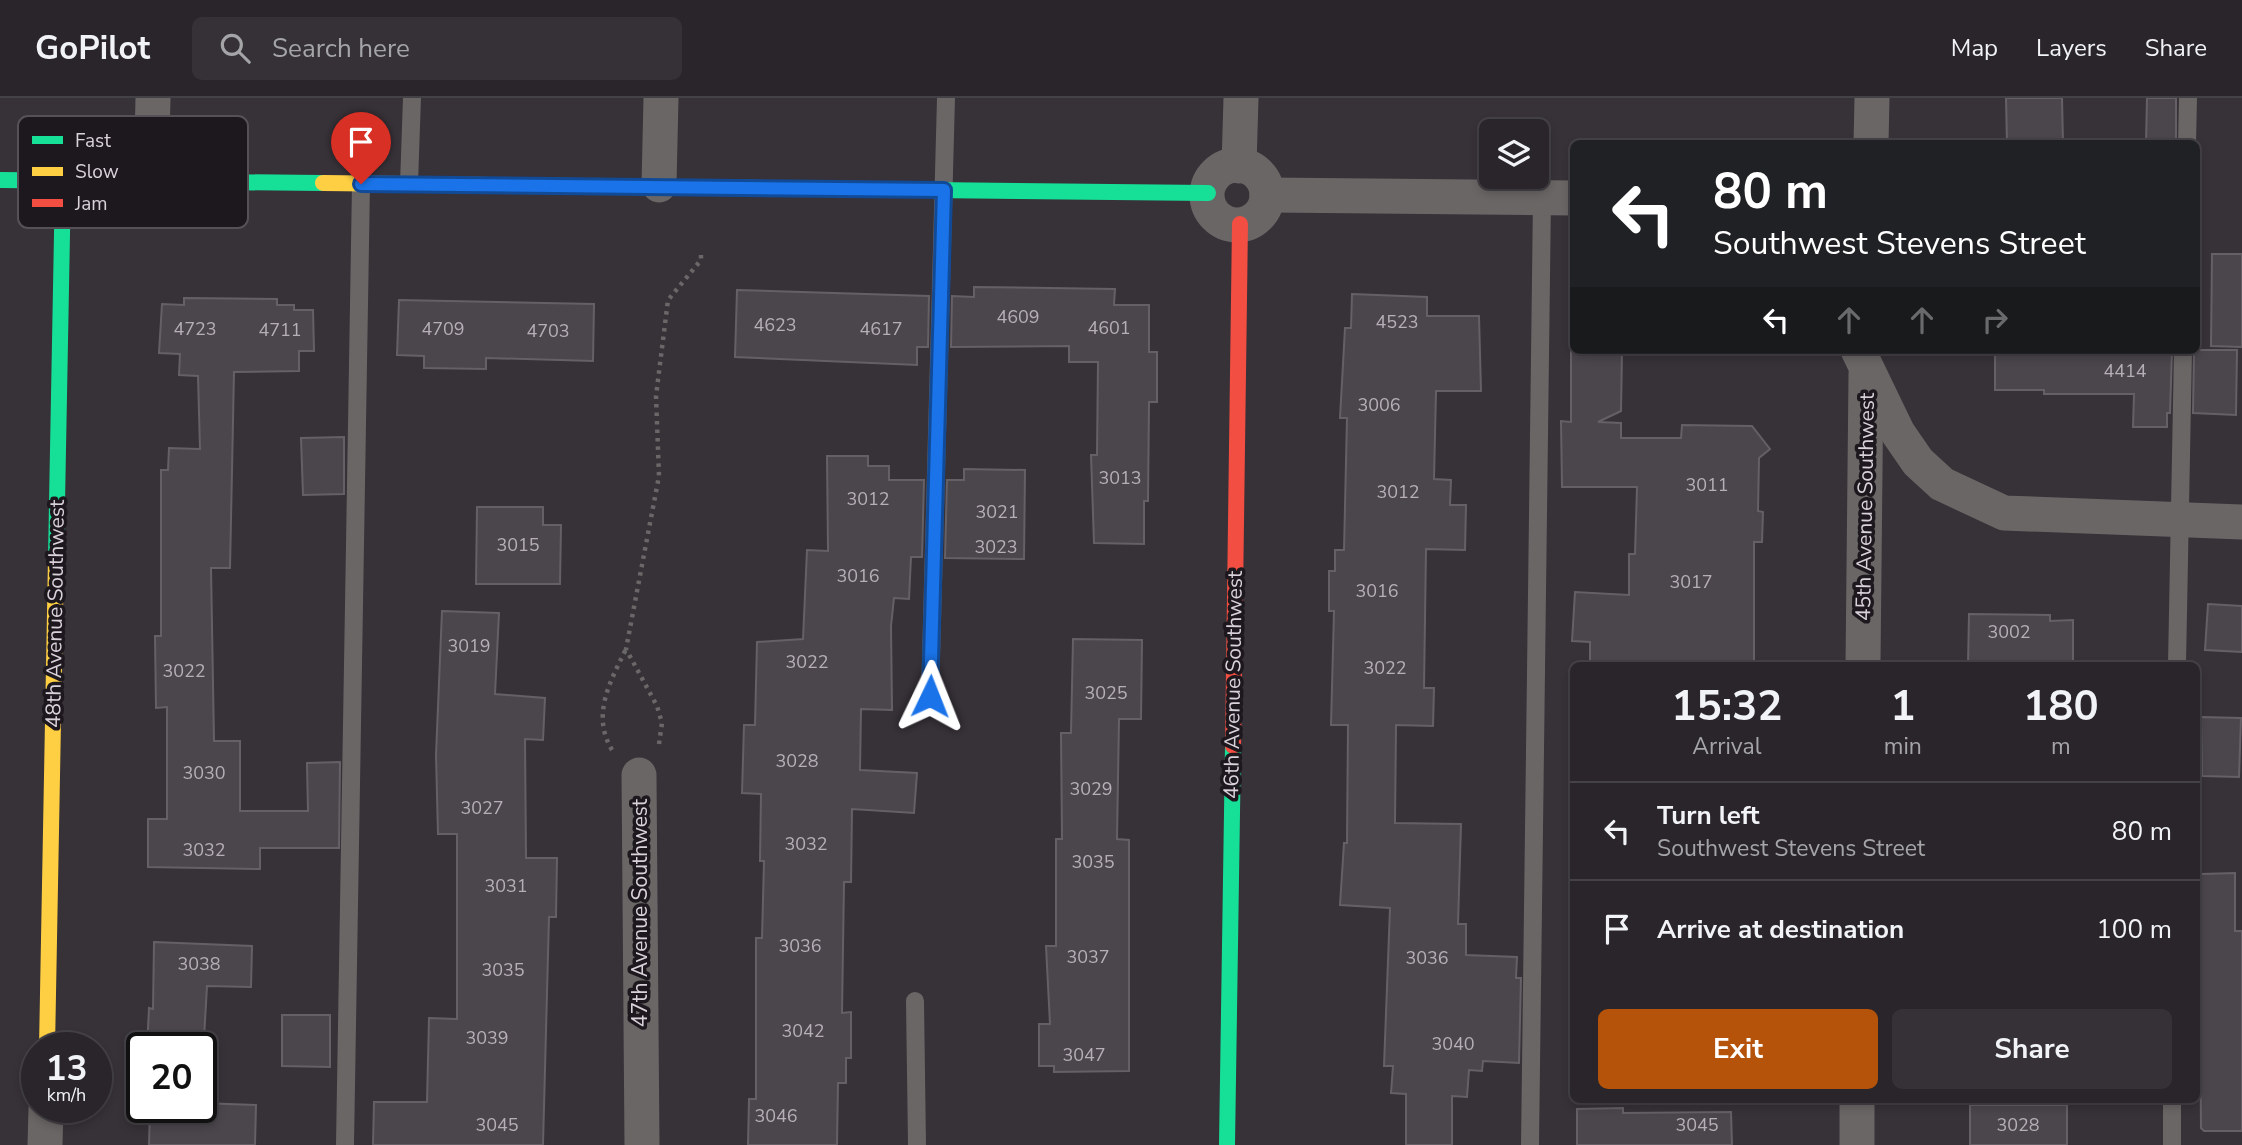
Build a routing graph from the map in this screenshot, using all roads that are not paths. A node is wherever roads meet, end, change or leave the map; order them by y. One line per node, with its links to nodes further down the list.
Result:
1 (153, 98): 8 (street)
2 (412, 98): 16 (lane)
3 (661, 98): 17 (street)
4 (946, 98): 18 (lane)
5 (1241, 98): 11 (street)
6 (1872, 98): 9 (street)
7 (2188, 98): 10 (lane)
8 (153, 116)
9 (1871, 140)
10 (2187, 140)
11 (1239, 166): 19 (street); 20 (street)
12 (0, 180): 13 (street)
13 (18, 180)
14 (248, 182): 15 (street)
15 (361, 184): 16 (street); 38 (lane)
16 (409, 184): 17 (street)
17 (659, 185): 18 (street)
18 (944, 190): 19 (street); 30 (lane)
19 (1208, 193): 22 (street)
20 (1267, 195): 21 (street); 22 (street)
21 (1558, 198): 42 (lane)
22 (1240, 224): 41 (street, 46th Avenue Southwest)
23 (61, 228): 33 (street, 48th Avenue Southwest)
24 (2183, 354): 26 (lane)
25 (1864, 357): 26 (street); 28 (street, 45th Avenue Southwest)
26 (2179, 521): 27 (street); 29 (lane)
27 (2242, 522)
28 (1863, 662)
29 (2177, 662)
30 (930, 696)
31 (639, 775): 39 (street, 47th Avenue Southwest)
32 (915, 1001): 40 (lane)
33 (47, 1032)
34 (1857, 1103): 43 (street)
35 (2172, 1103): 44 (lane)
36 (46, 1123): 37 (street)
37 (45, 1145)
38 (345, 1145)
39 (642, 1145)
40 (917, 1145)
41 (1227, 1145)
42 (1530, 1145)
43 (1857, 1145)
44 (2172, 1145)

